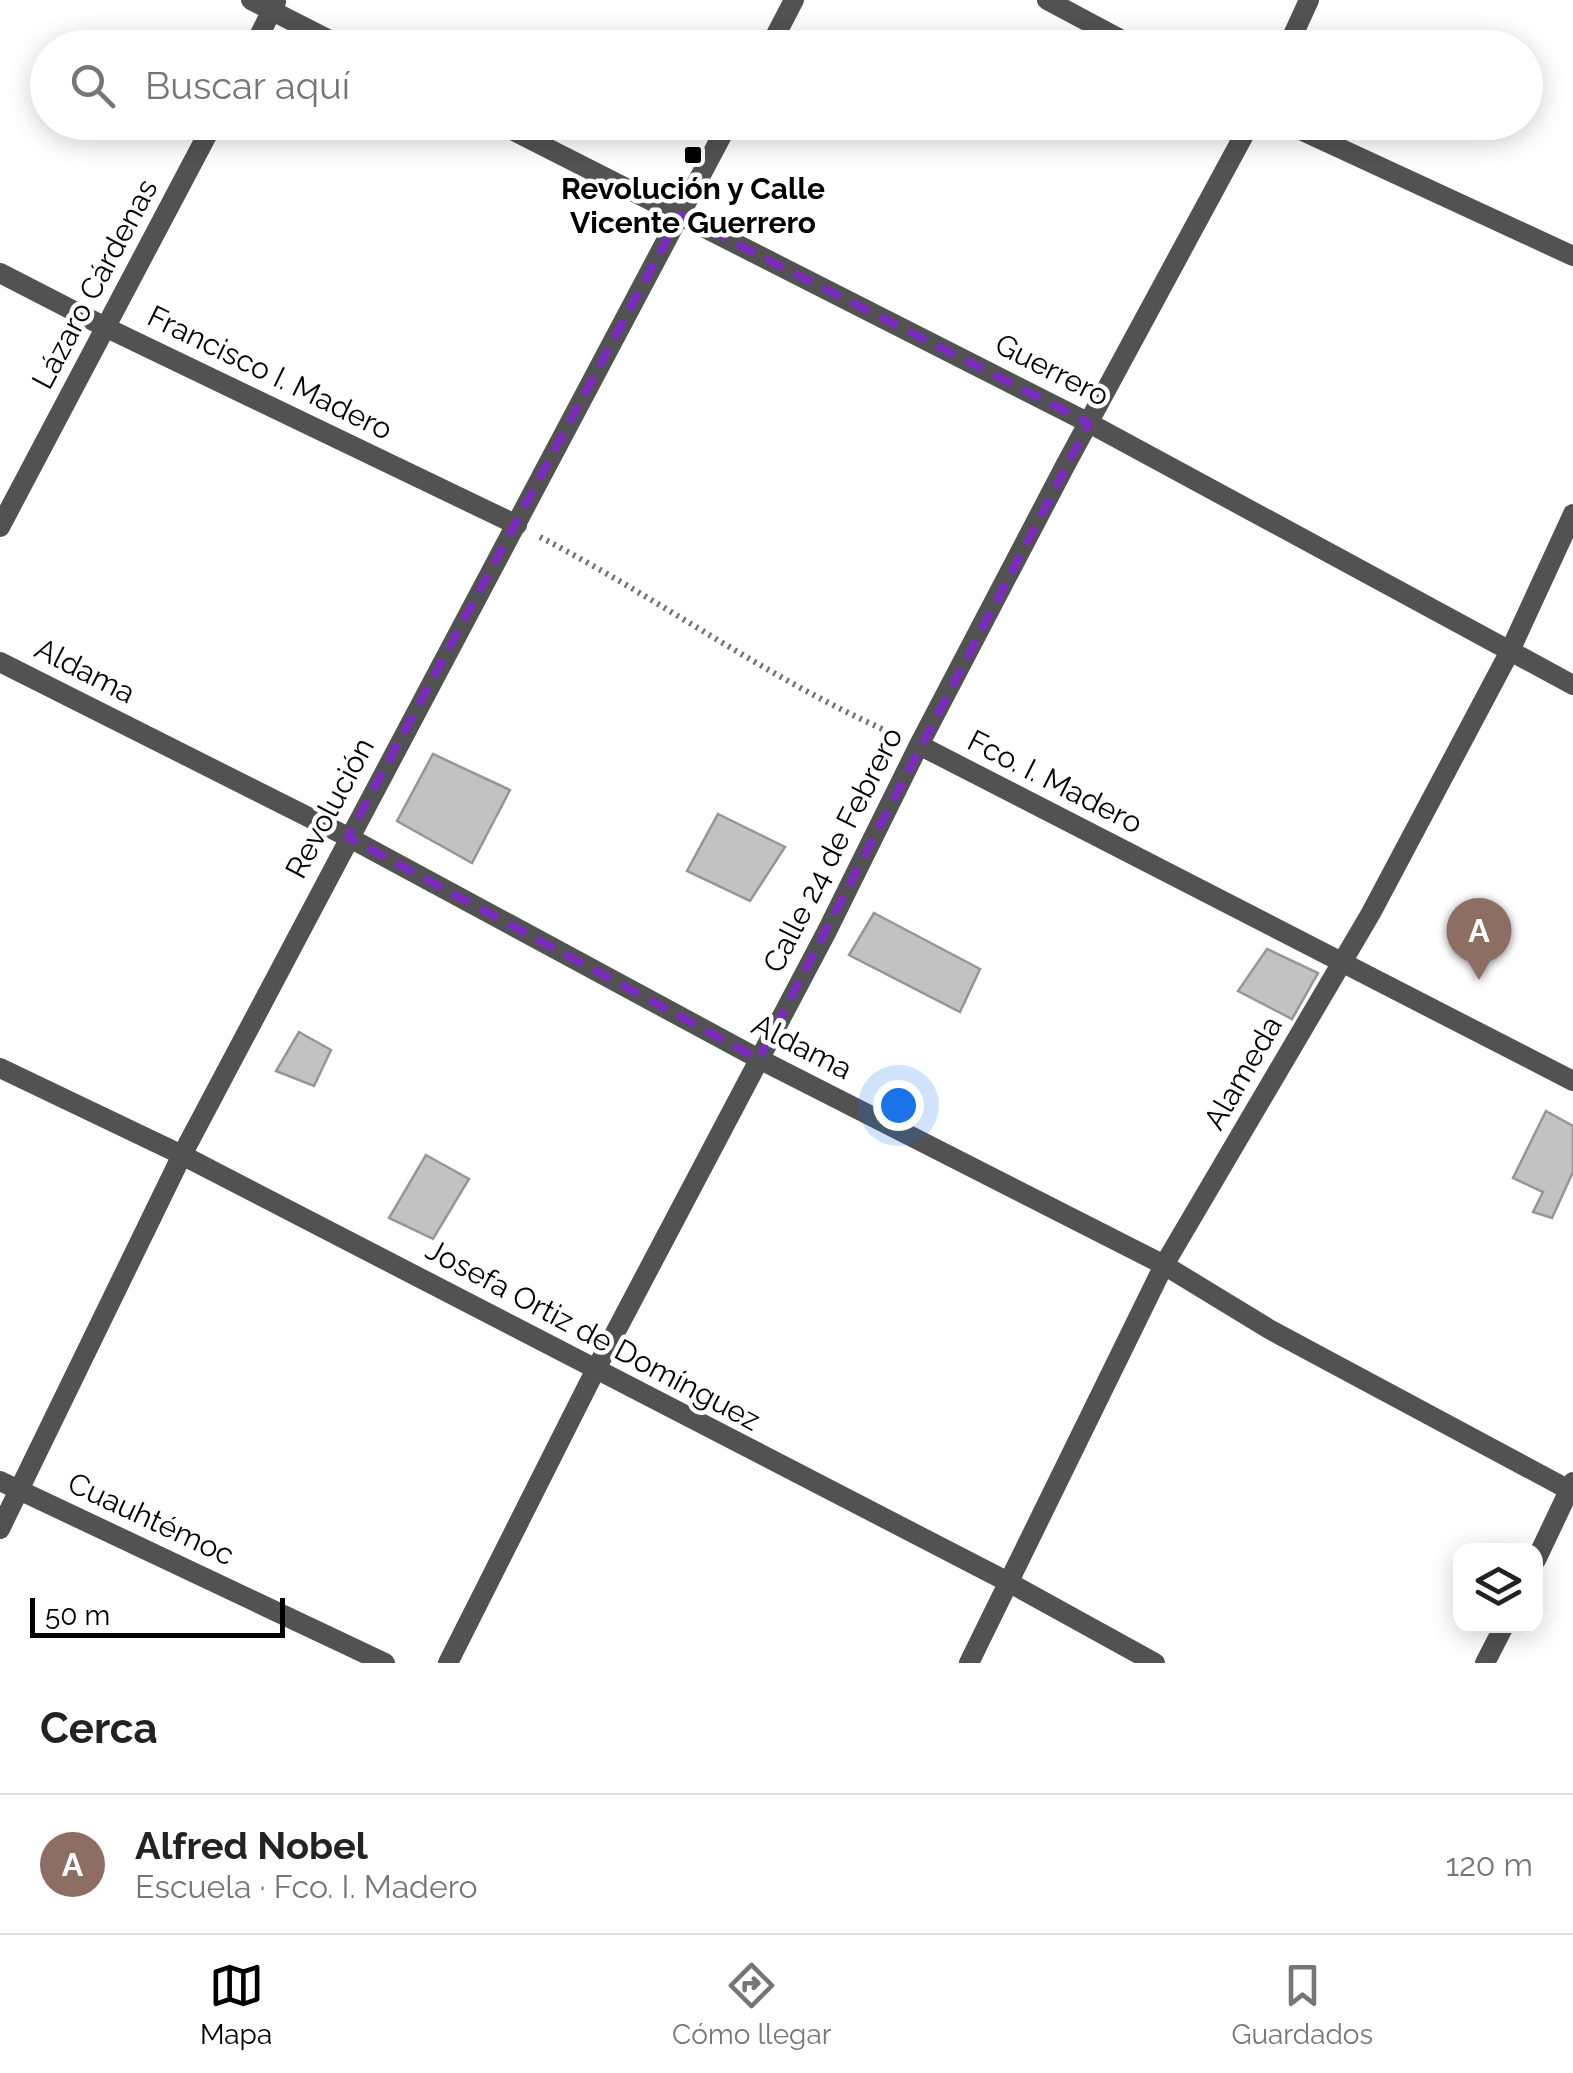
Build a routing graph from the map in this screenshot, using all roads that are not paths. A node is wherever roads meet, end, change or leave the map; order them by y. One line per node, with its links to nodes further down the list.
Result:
1 (251, 0): 5 (street)
2 (794, 0): 8 (street)
3 (1047, 0): 9 (street)
4 (1309, 0): 10 (street)
5 (274, 6): 6 (street); 7 (street)
6 (262, 30)
7 (315, 30)
8 (778, 30)
9 (1104, 30)
10 (1295, 30)
11 (205, 140): 19 (street, Lázaro Cárdenas)
12 (532, 140): 16 (street, Guerrero)
13 (719, 140): 16 (street, Revolución)
14 (1241, 140): 20 (street, Calle 24 de Febrero)
15 (1323, 140): 17 (street)
16 (680, 214): 20 (street, Guerrero); 22 (street, Revolución)
17 (1573, 256)
18 (0, 273): 19 (street, Francisco I. Madero)
19 (106, 328): 22 (street, Francisco I. Madero); 23 (street, Lázaro Cárdenas)
20 (1089, 423): 24 (street, Guerrero); 27 (street, Calle 24 de Febrero)
21 (1573, 514): 24 (street, Alameda)
22 (517, 525): 28 (street, Revolución)
23 (0, 527)
24 (1509, 654): 26 (street, Guerrero); 29 (street, Alameda)
25 (0, 662): 28 (street, Aldama)
26 (1573, 685)
27 (919, 745): 29 (street, Fco. I. Madero); 30 (street, Calle 24 de Febrero)
28 (348, 837): 30 (street, Aldama); 33 (street, Revolución)
29 (1340, 964): 32 (street, Fco. I. Madero); 34 (street, Alameda)
30 (759, 1059): 34 (street, Aldama); 35 (street, Calle 24 de Febrero)
31 (0, 1068): 33 (street, Josefa Ortiz de Domínguez)
32 (1573, 1081)
33 (182, 1154): 35 (street, Josefa Ortiz de Domínguez); 38 (street, Revolución)
34 (1164, 1265): 37 (street, Aldama); 41 (street, Alameda)
35 (596, 1369): 41 (street, Josefa Ortiz de Domínguez); 44 (street, Calle 24 de Febrero)
36 (0, 1480): 38 (street, Cuauhtémoc)
37 (1572, 1488): 40 (street)
38 (20, 1491): 39 (street, Revolución); 43 (street, Cuauhtémoc)
39 (0, 1529)
40 (1543, 1546)
41 (1010, 1583): 45 (street, Alameda); 46 (street, Josefa Ortiz de Domínguez)
42 (1500, 1633): 47 (street)
43 (385, 1663)
44 (448, 1663)
45 (970, 1663)
46 (1156, 1663)
47 (1485, 1663)

